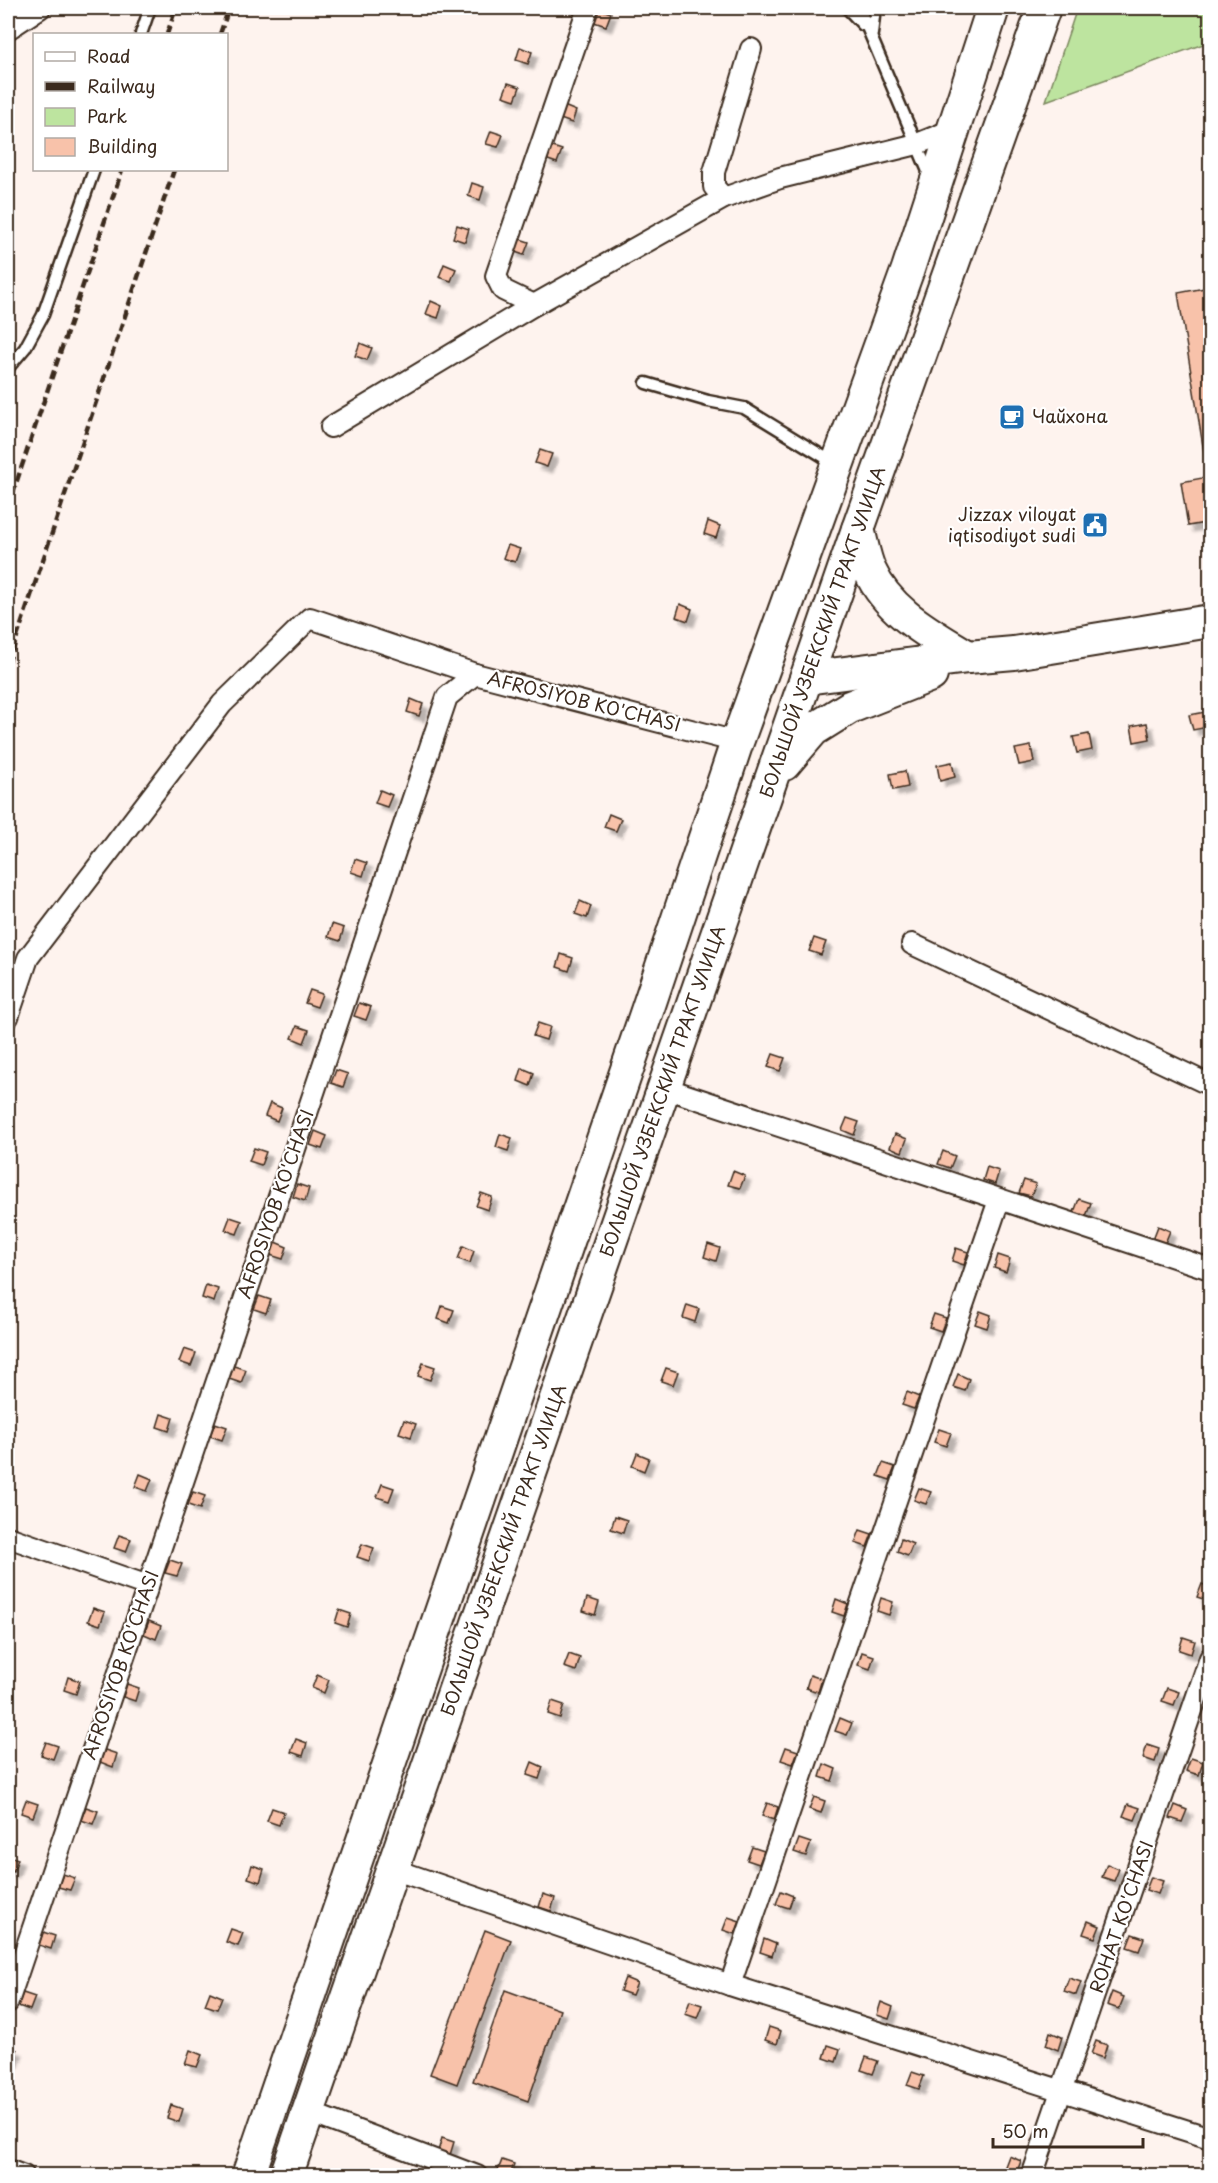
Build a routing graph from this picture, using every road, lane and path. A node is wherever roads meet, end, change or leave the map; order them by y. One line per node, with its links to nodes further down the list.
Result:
1 (40, 8): 7 (street)
2 (150, 8): 8 (lane)
3 (588, 8): 16 (street)
4 (861, 8): 9 (lane); 9 (lane)
5 (993, 8): 11 (main road)
6 (1044, 8): 21 (main road, БОЛЬШОЙ УЗБЕКСКИЙ ТРАКТ УЛИЦА)
7 (8, 29)
8 (141, 33)
9 (872, 34): 12 (lane)
10 (751, 49): 15 (street)
11 (952, 130): 12 (street); 14 (main road)
12 (917, 144): 14 (lane); 15 (street)
13 (94, 171): 17 (lane)
14 (934, 185): 20 (main road)
15 (724, 198): 16 (street)
16 (534, 305): 19 (street)
17 (8, 368)
18 (646, 383): 20 (lane)
19 (331, 427)
20 (837, 465): 26 (main road)
21 (858, 530): 23 (main road); 25 (main road, БОЛЬШОЙ УЗБЕКСКИЙ ТРАКТ УЛИЦА)
22 (1210, 621): 23 (main road)
23 (980, 656): 25 (main road); 27 (main road)
24 (475, 674): 26 (street, AFROSIYOB KO'CHASI); 29 (street); 35 (street, AFROSIYOB KO'CHASI)
25 (806, 678): 27 (main road, БОЛЬШОЙ УЗБЕКСКИЙ ТРАКТ УЛИЦА)
26 (736, 742): 45 (main road)
27 (772, 778): 31 (main road, БОЛЬШОЙ УЗБЕКСКИЙ ТРАКТ УЛИЦА)
28 (912, 944): 30 (street)
29 (8, 1017)
30 (1210, 1084)
31 (664, 1088): 32 (street); 37 (main road, БОЛЬШОЙ УЗБЕКСКИЙ ТРАКТ УЛИЦА)
32 (999, 1200): 33 (street); 38 (street)
33 (1210, 1269)
34 (8, 1537): 35 (street)
35 (148, 1586): 39 (street, AFROSIYOB KO'CHASI)
36 (1210, 1658): 40 (street, ROHAT KO'CHASI)
37 (393, 1869): 38 (street); 41 (main road, БОЛЬШОЙ УЗБЕКСКИЙ ТРАКТ УЛИЦА)
38 (730, 1985): 40 (street)
39 (8, 2002)
40 (1063, 2090): 42 (street); 48 (street, ROHAT KO'CHASI)
41 (308, 2112): 46 (main road, БОЛЬШОЙ УЗБЕКСКИЙ ТРАКТ УЛИЦА); 47 (street)
42 (1210, 2138)
43 (8, 2170): 44 (street)
44 (24, 2175)
45 (248, 2175)
46 (286, 2175)
47 (477, 2175)
48 (1032, 2175)

